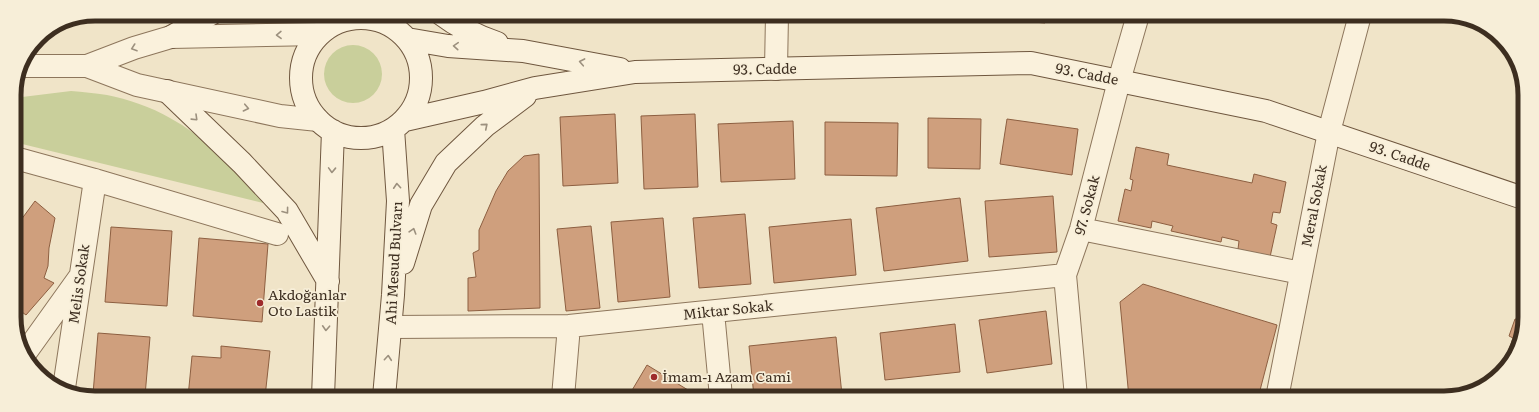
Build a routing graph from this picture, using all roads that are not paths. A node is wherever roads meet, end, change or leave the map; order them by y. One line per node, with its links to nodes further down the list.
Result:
1 (199, 21): 10 (street)
2 (340, 21): 8 (street)
3 (383, 21): 9 (street)
4 (450, 21): 11 (street)
5 (777, 21): 14 (street)
6 (1136, 21): 16 (street, 97. Sokak)
7 (1359, 21): 21 (street, Meral Sokak)
8 (324, 25): 10 (street, one-way to 10); 20 (street)
9 (399, 27): 11 (street, 93. Cadde, one-way to 9); 19 (street)
10 (171, 38): 13 (street, one-way to 13)
11 (523, 51): 15 (street, 93. Cadde, one-way to 11)
12 (27, 66): 13 (street)
13 (87, 66): 18 (street)
14 (776, 69): 15 (street, 93. Cadde); 16 (street, 93. Cadde)
15 (635, 72): 17 (street, 93. Cadde)
16 (1119, 81): 21 (street, 93. Cadde); 25 (street, 97. Sokak)
17 (535, 88): 19 (street, 93. Cadde); 31 (street, one-way to 17)
18 (167, 91): 20 (street, one-way to 20); 30 (street, one-way to 30)
19 (399, 124): 20 (street); 31 (street, Ahi Mesud Bulvarı, one-way to 19)
20 (325, 126): 30 (street, one-way to 30)
21 (1329, 132): 24 (street, 93. Cadde); 27 (street, Meral Sokak)
22 (21, 160): 23 (street)
23 (95, 180): 26 (street); 29 (street, Melis Sokak)
24 (1518, 196)
25 (1081, 229): 27 (street); 28 (street, 97. Sokak)
26 (276, 234)
27 (1301, 273): 42 (street, Meral Sokak)
28 (1065, 275): 32 (street, Miktar Sokak); 41 (street, 97. Sokak)
29 (80, 278): 35 (street); 36 (street, Melis Sokak)
30 (328, 281): 37 (street, one-way to 37)
31 (393, 295): 34 (street, Ahi Mesud Bulvarı)
32 (713, 312): 33 (street, Miktar Sokak); 40 (street)
33 (569, 326): 34 (street, Miktar Sokak); 39 (street)
34 (391, 327): 38 (street, Ahi Mesud Bulvarı, one-way to 34)
35 (29, 348)
36 (65, 384)
37 (323, 391)
38 (385, 391)
39 (564, 391)
40 (720, 391)
41 (1075, 391)
42 (1278, 391)

